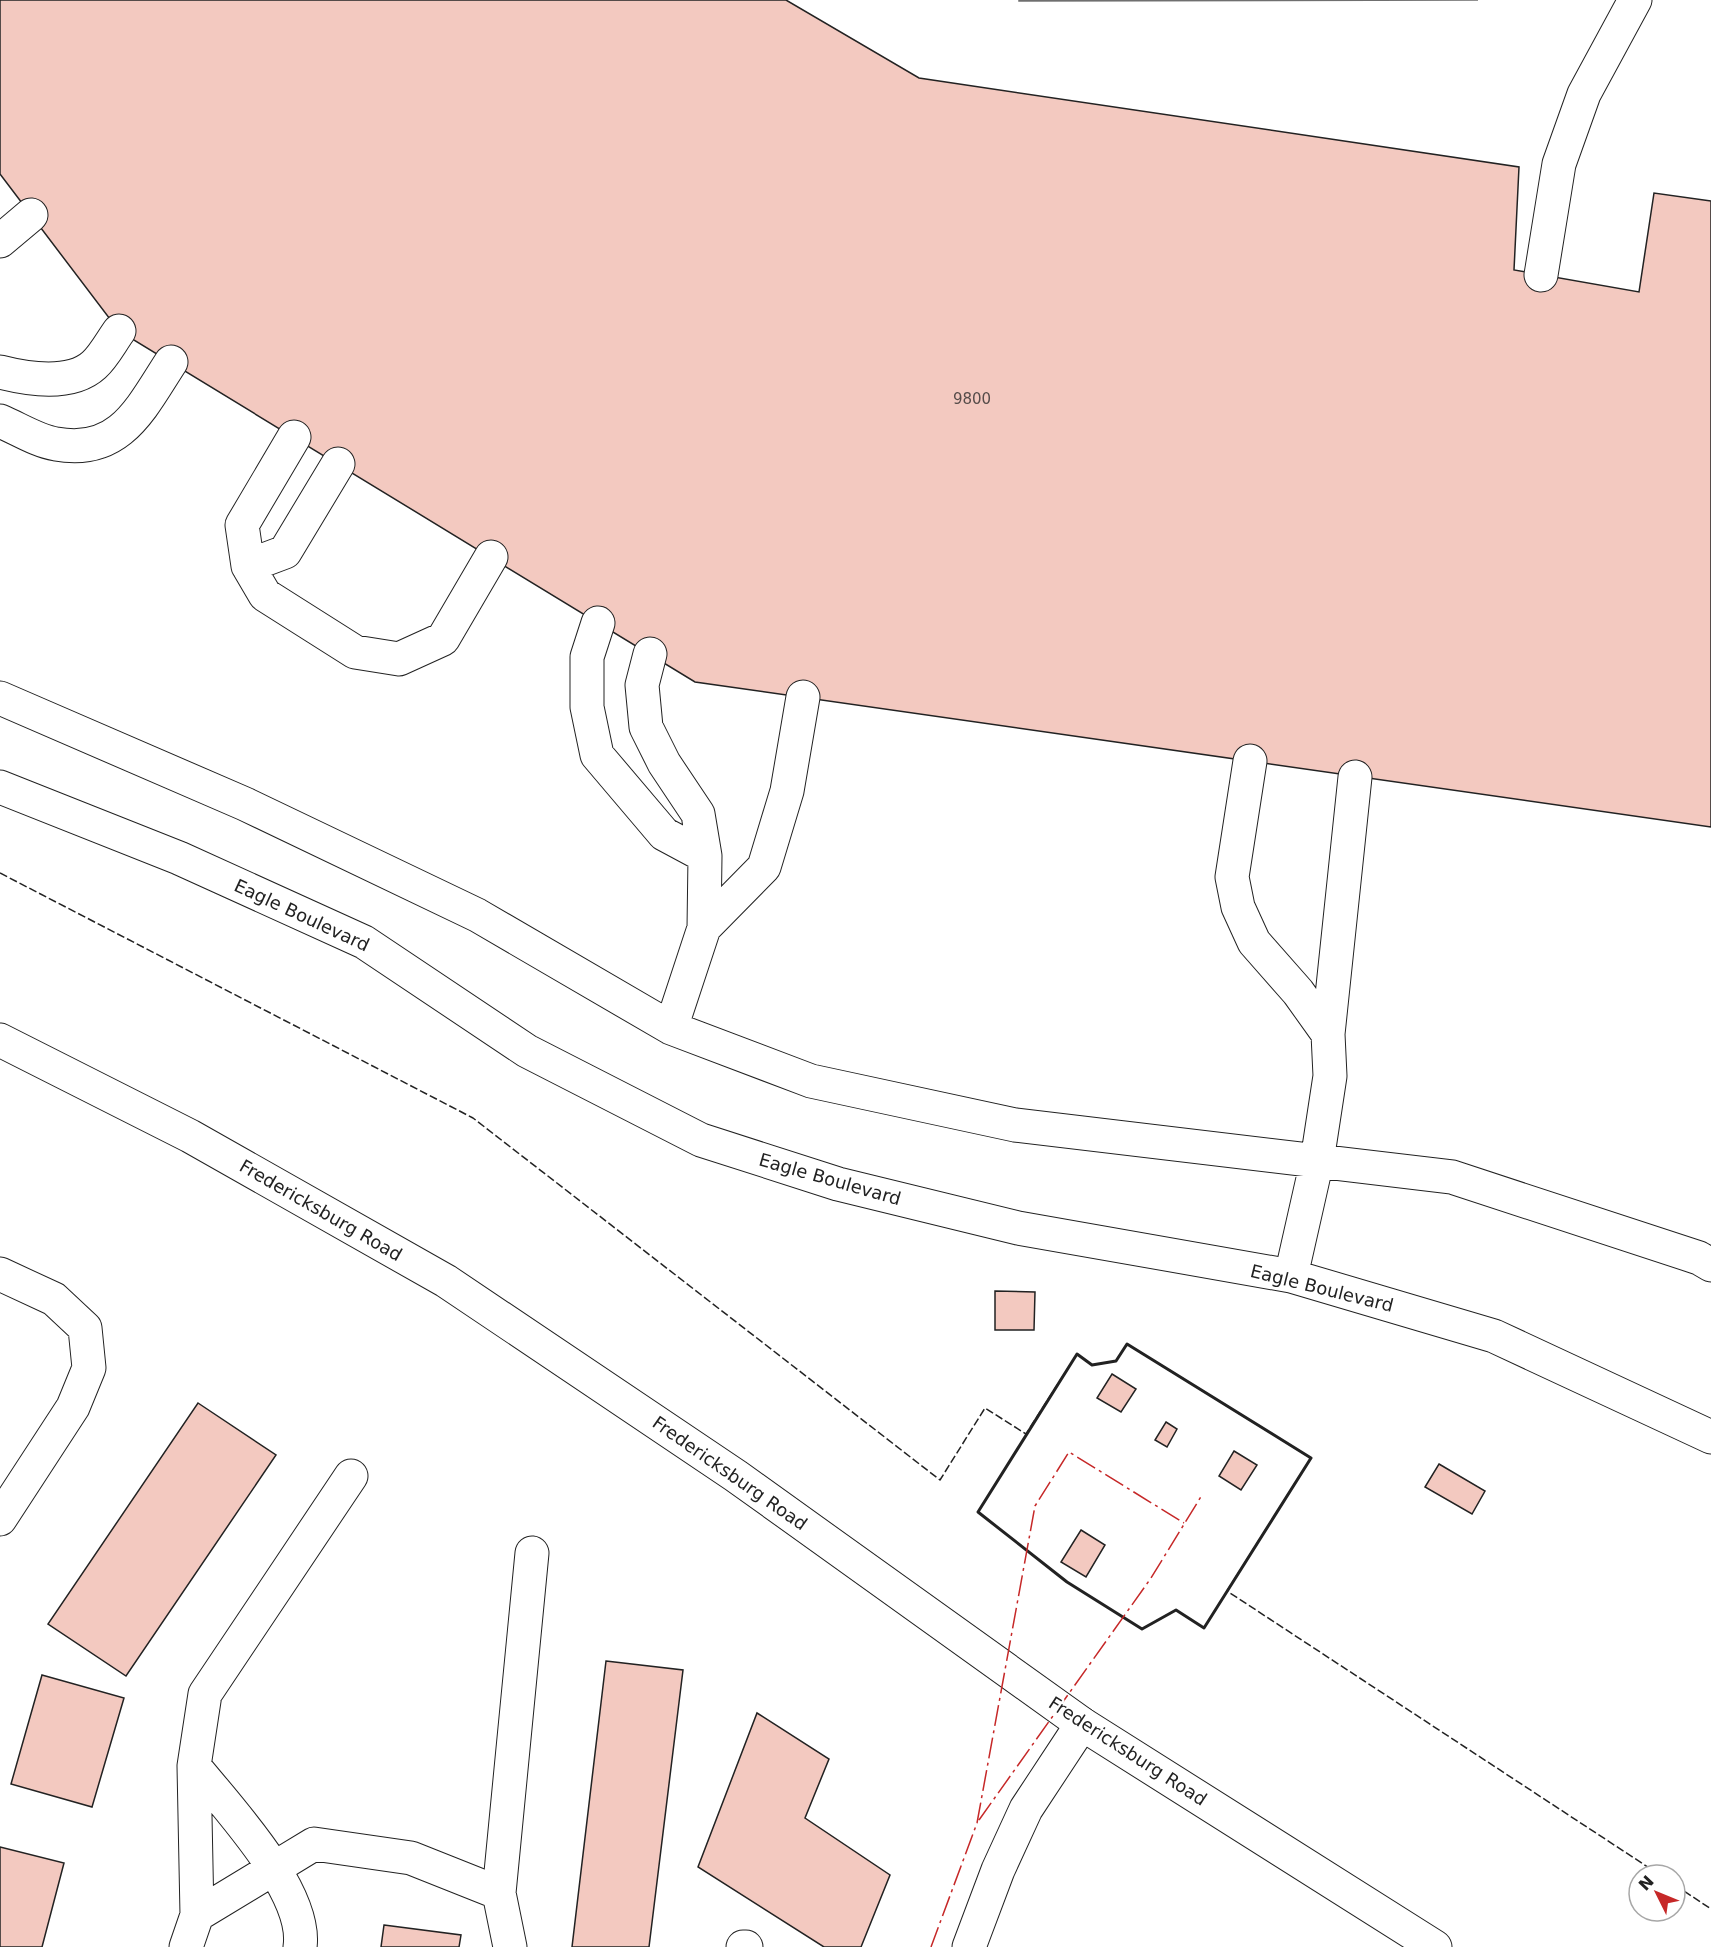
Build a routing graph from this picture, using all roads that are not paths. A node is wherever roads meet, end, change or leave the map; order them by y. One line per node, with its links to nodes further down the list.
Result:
1 (1635, 0): 4 (street)
2 (31, 215): 3 (street)
3 (0, 241)
4 (1541, 274)
5 (119, 331): 7 (street)
6 (171, 362): 8 (street)
7 (0, 372)
8 (0, 421)
9 (294, 436): 12 (street)
10 (338, 464): 12 (street)
11 (490, 557): 12 (street)
12 (248, 566)
13 (598, 623): 20 (street)
14 (650, 654): 20 (street)
15 (803, 697): 21 (street)
16 (0, 698): 22 (street)
17 (1250, 761): 23 (street)
18 (1356, 777): 23 (street)
19 (0, 787): 28 (street, Eagle Boulevard)
20 (705, 856): 21 (street)
21 (704, 928): 22 (street)
22 (671, 1028): 25 (street)
23 (1328, 1034): 25 (street)
24 (0, 1040): 33 (street, Fredericksburg Road)
25 (1317, 1161): 26 (street); 28 (street)
26 (1711, 1265)
27 (0, 1274): 31 (street)
28 (1291, 1276): 29 (street, Eagle Boulevard)
29 (1711, 1437)
30 (351, 1476): 34 (street)
31 (0, 1519)
32 (532, 1552): 36 (street)
33 (1082, 1724): 41 (street); 42 (street, Fredericksburg Road)
34 (194, 1766): 35 (street); 37 (street)
35 (275, 1868): 36 (street); 37 (street); 39 (street)
36 (500, 1893): 40 (street)
37 (197, 1915): 38 (street)
38 (186, 1947)
39 (300, 1947)
40 (510, 1947)
41 (969, 1947)
42 (1436, 1947)

